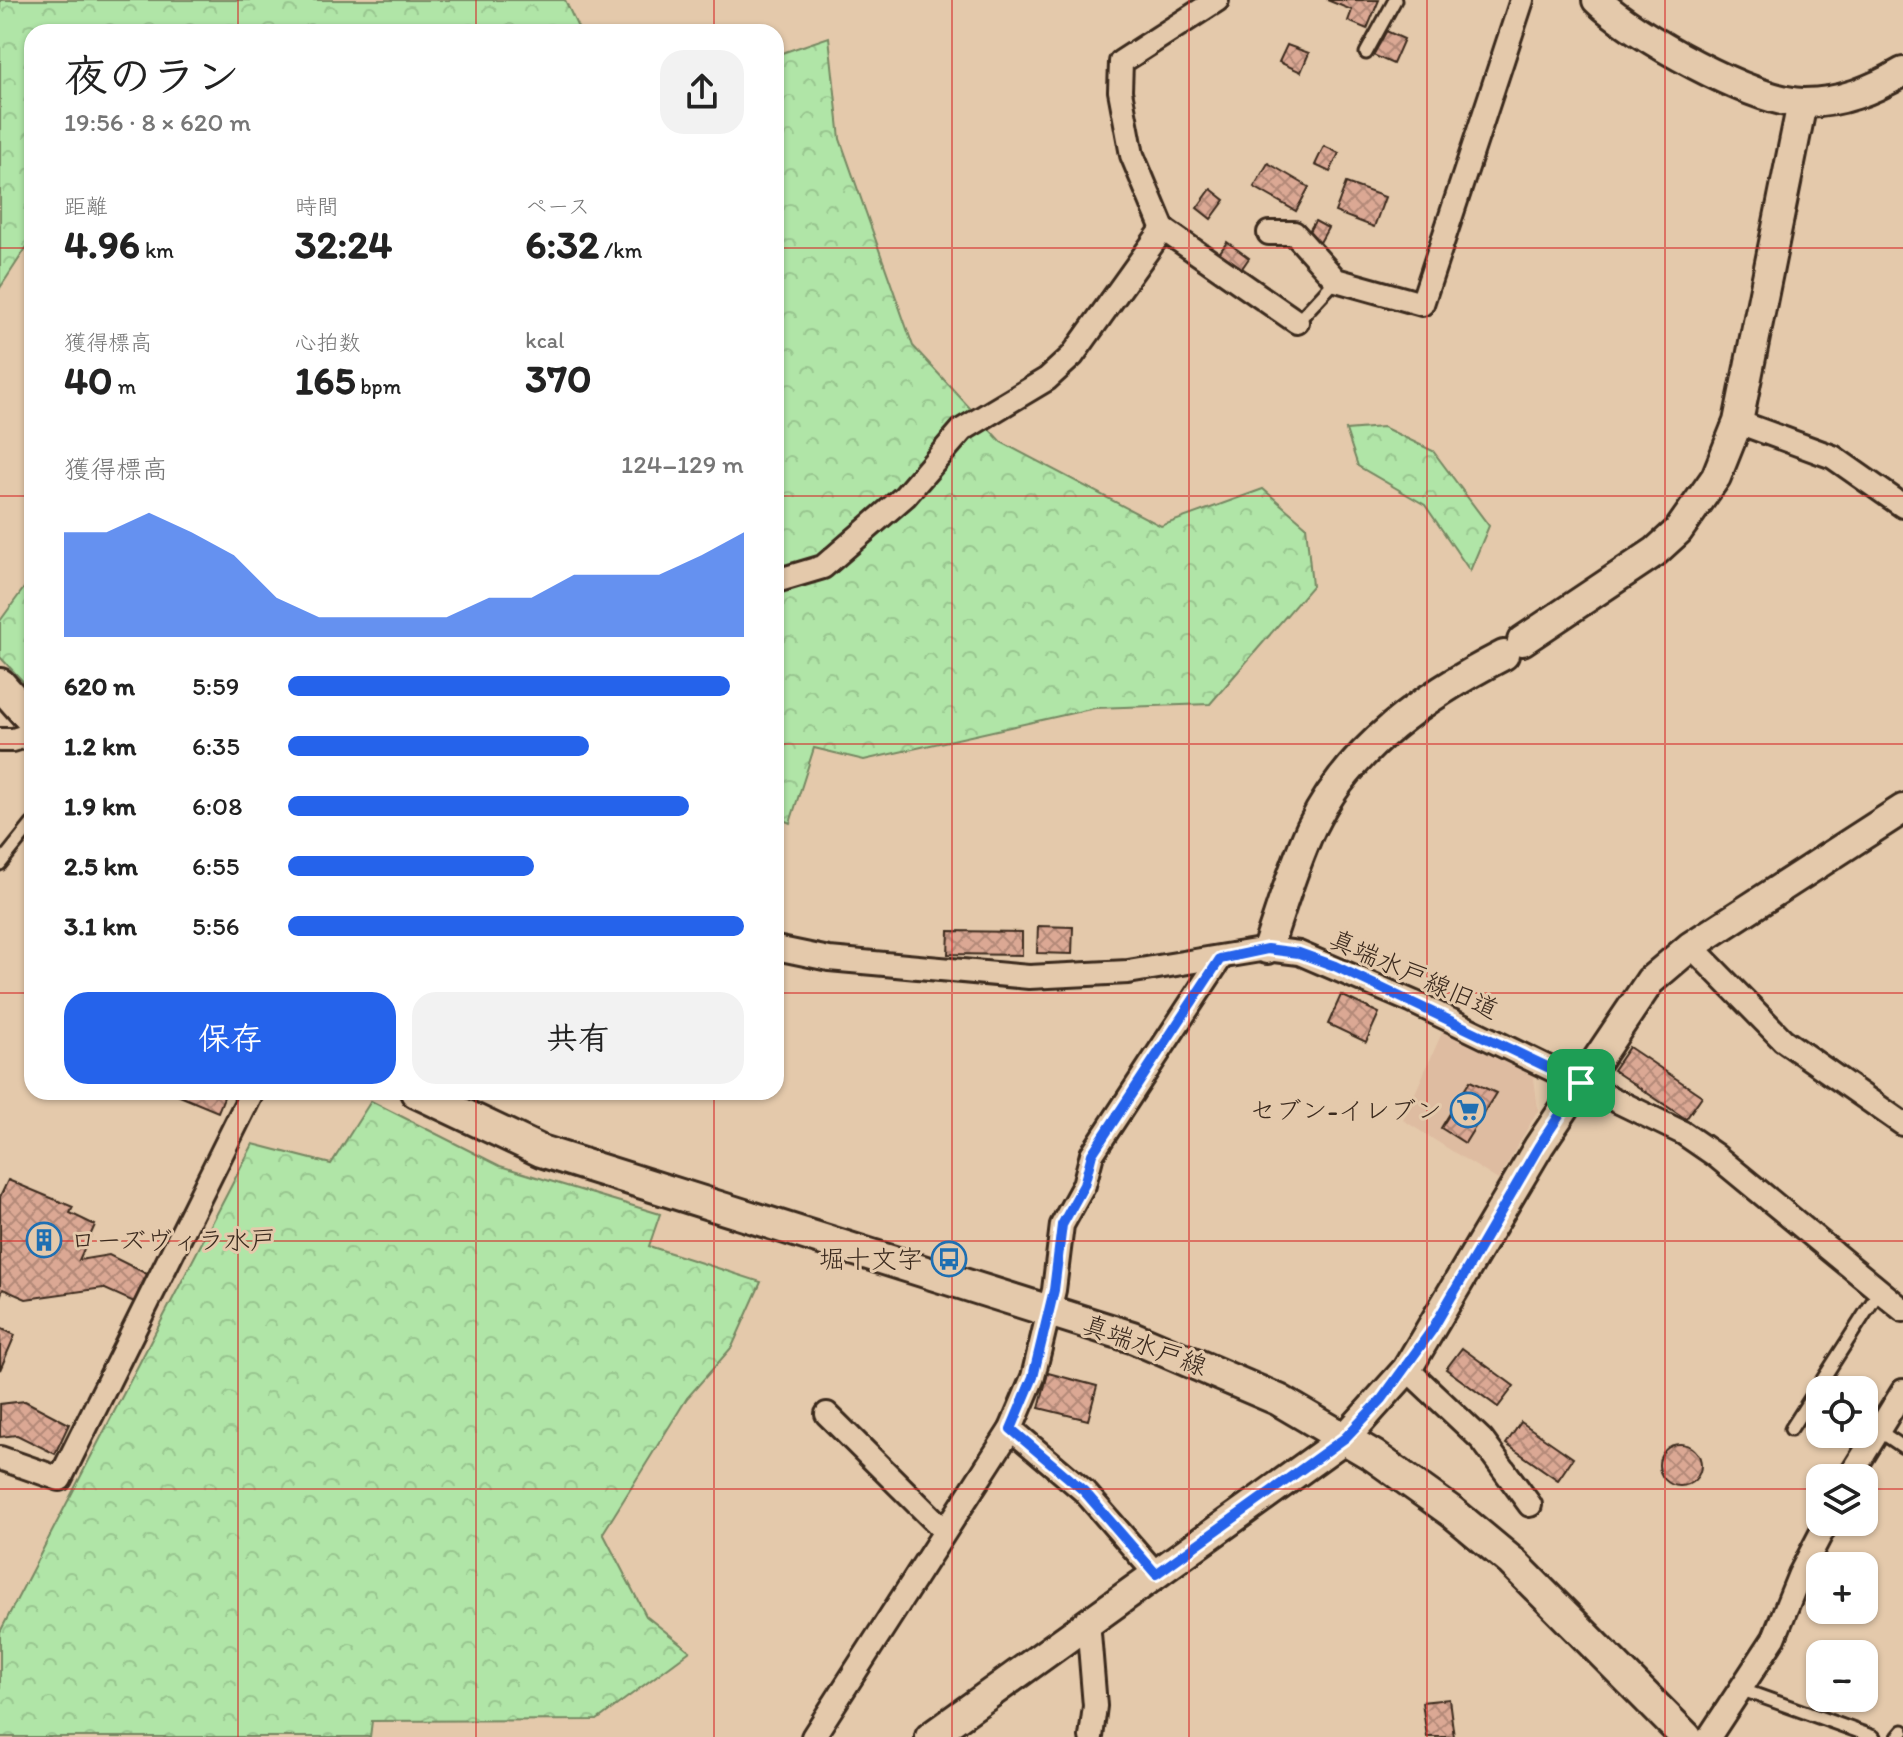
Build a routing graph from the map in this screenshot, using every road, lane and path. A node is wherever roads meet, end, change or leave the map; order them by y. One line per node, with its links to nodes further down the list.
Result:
1 (1217, 0): 8 (street)
2 (1395, 0): 5 (lane)
3 (1522, 0): 10 (street)
4 (1597, 0): 7 (street)
5 (1366, 53)
6 (1903, 72): 7 (street)
7 (1802, 103): 12 (street)
8 (1163, 229): 11 (street); 14 (street)
9 (1269, 233): 10 (street)
10 (1336, 280): 11 (lane)
11 (1297, 322)
12 (1738, 422): 13 (street); 23 (street)
13 (1903, 506)
14 (784, 579)
15 (0, 684): 16 (main road)
16 (24, 711)
17 (24, 737): 18 (street)
18 (0, 740)
19 (1903, 809): 22 (street)
20 (24, 834): 21 (lane)
21 (0, 864)
22 (1691, 946): 26 (street); 29 (street)
23 (1267, 949): 25 (street, 真端水戸線旧道); 26 (street, 真端水戸線旧道)
24 (784, 950): 25 (street, 真端水戸線旧道)
25 (1220, 959): 32 (street)
26 (1581, 1083): 30 (street, 真端水戸線旧道); 33 (street)
27 (248, 1100): 41 (street)
28 (433, 1100): 32 (main road, 真端水戸線)
29 (1903, 1124)
30 (1880, 1290): 31 (street, 真端水戸線旧道); 37 (lane)
31 (1903, 1310)
32 (1048, 1311): 36 (street); 39 (main road, 真端水戸線)
33 (1407, 1369): 39 (street); 42 (street)
34 (1903, 1391): 38 (street)
35 (827, 1414): 43 (street)
36 (1011, 1429): 43 (street); 45 (street)
37 (1791, 1429)
38 (1878, 1430): 40 (lane)
39 (1345, 1438): 45 (street); 52 (main road, 真端水戸線)
40 (1903, 1447)
41 (0, 1458)
42 (1530, 1505)
43 (944, 1530): 49 (street)
44 (1820, 1536): 47 (street)
45 (1156, 1574): 46 (street)
46 (1088, 1621): 50 (street); 51 (street)
47 (1740, 1689): 53 (street); 54 (lane)
48 (1903, 1731): 55 (lane)
49 (813, 1737)
50 (930, 1737)
51 (1091, 1737)
52 (1686, 1737)
53 (1709, 1737)
54 (1874, 1737)
55 (1898, 1737)

